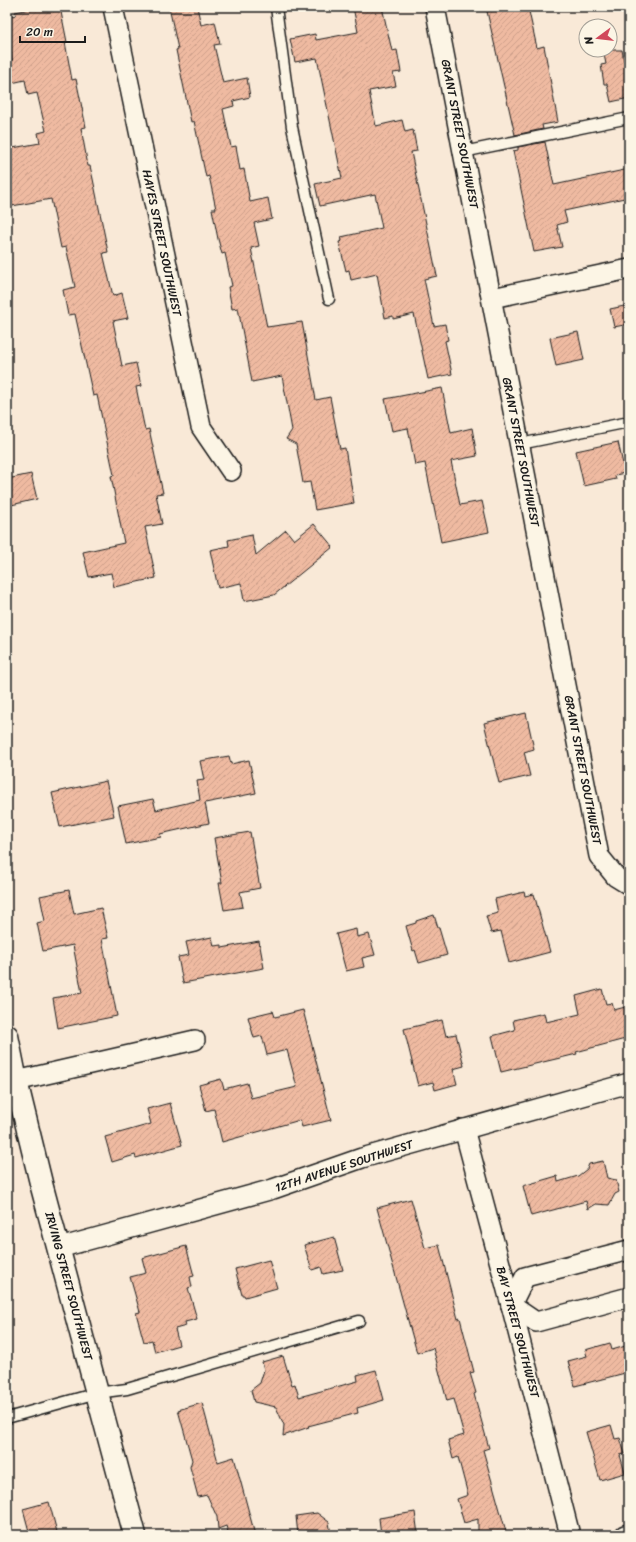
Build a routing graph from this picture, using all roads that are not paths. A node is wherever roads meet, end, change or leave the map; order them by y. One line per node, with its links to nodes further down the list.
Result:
1 (113, 7): 11 (street, HAYES STREET SOUTHWEST)
2 (276, 7): 8 (lane)
3 (435, 7): 5 (street, GRANT STREET SOUTHWEST)
4 (629, 118): 5 (lane)
5 (463, 152): 7 (street, GRANT STREET SOUTHWEST)
6 (629, 269): 7 (street)
7 (492, 298): 10 (street, GRANT STREET SOUTHWEST)
8 (329, 299)
9 (629, 422): 10 (lane)
10 (520, 444): 12 (street, GRANT STREET SOUTHWEST)
11 (232, 471)
12 (629, 885)
13 (7, 1036): 15 (street, IRVING STREET SOUTHWEST)
14 (194, 1040): 15 (street)
15 (16, 1081): 18 (street, IRVING STREET SOUTHWEST)
16 (629, 1083): 17 (street, 12TH AVENUE SOUTHWEST)
17 (464, 1129): 18 (street, 12TH AVENUE SOUTHWEST); 21 (street, BAY STREET SOUTHWEST)
18 (59, 1248): 23 (street, IRVING STREET SOUTHWEST)
19 (629, 1250): 21 (street)
20 (629, 1297): 21 (street)
21 (511, 1305): 27 (street, BAY STREET SOUTHWEST)
22 (359, 1321): 23 (lane)
23 (97, 1393): 24 (lane); 26 (street, IRVING STREET SOUTHWEST)
24 (7, 1418)
25 (629, 1534): 28 (street)
26 (135, 1535)
27 (570, 1535)
28 (625, 1535)

